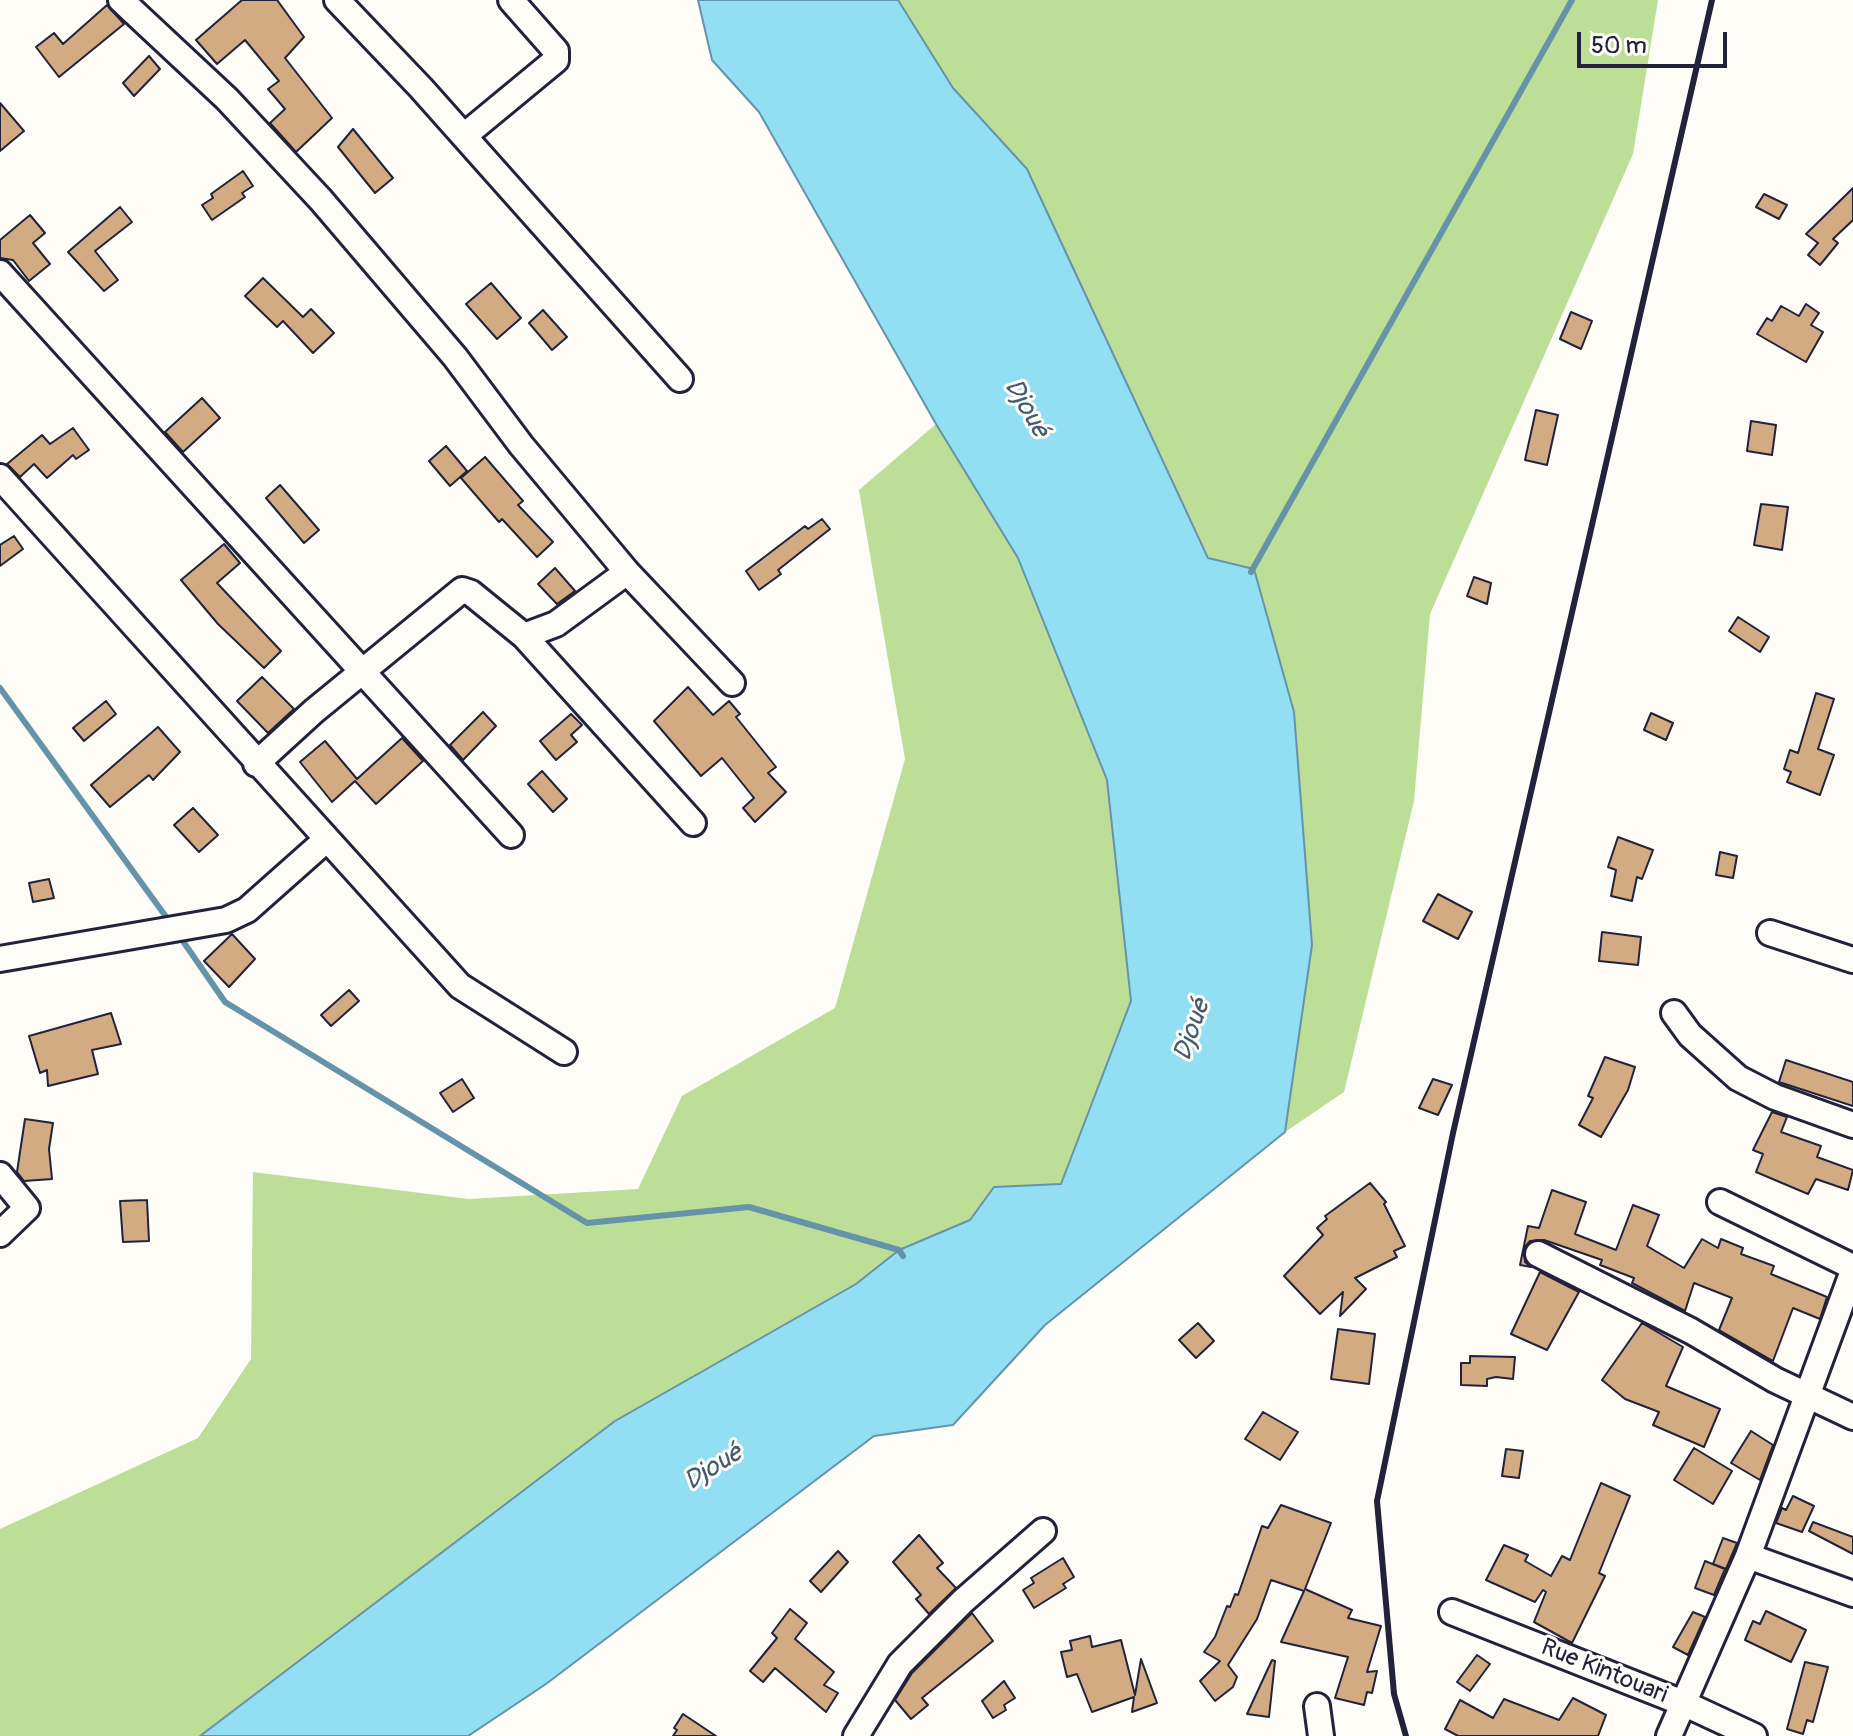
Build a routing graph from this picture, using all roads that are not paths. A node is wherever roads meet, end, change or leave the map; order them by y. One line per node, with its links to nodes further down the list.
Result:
1 (121, 0): 8 (street)
2 (337, 0): 4 (street)
3 (511, 0): 4 (street)
4 (464, 136): 6 (street)
5 (0, 273): 10 (street)
6 (680, 379)
7 (0, 477): 12 (street)
8 (627, 572): 9 (street); 11 (street)
9 (524, 636): 10 (street); 13 (street)
10 (363, 672): 12 (street); 14 (street)
11 (732, 683)
12 (256, 764): 15 (street)
13 (693, 823)
14 (511, 835)
15 (327, 839): 17 (street); 20 (street)
16 (1770, 933): 18 (street)
17 (0, 959)
18 (1853, 960)
19 (1674, 1013): 21 (street)
20 (564, 1052)
21 (1853, 1125)
22 (0, 1175): 24 (street)
23 (1720, 1202): 26 (street)
24 (0, 1234)
25 (1538, 1254): 27 (street)
26 (1853, 1269): 27 (street)
27 (1807, 1395): 28 (street); 30 (street)
28 (1853, 1417)
29 (1043, 1531): 35 (street)
30 (1748, 1556): 31 (street); 33 (street)
31 (1853, 1594)
32 (1452, 1612): 33 (street, Rue Kintouari)
33 (1683, 1703): 37 (street); 38 (street, Rue Kintouari)
34 (1317, 1706): 36 (street)
35 (856, 1736)
36 (1321, 1736)
37 (1669, 1736)
38 (1754, 1736)

